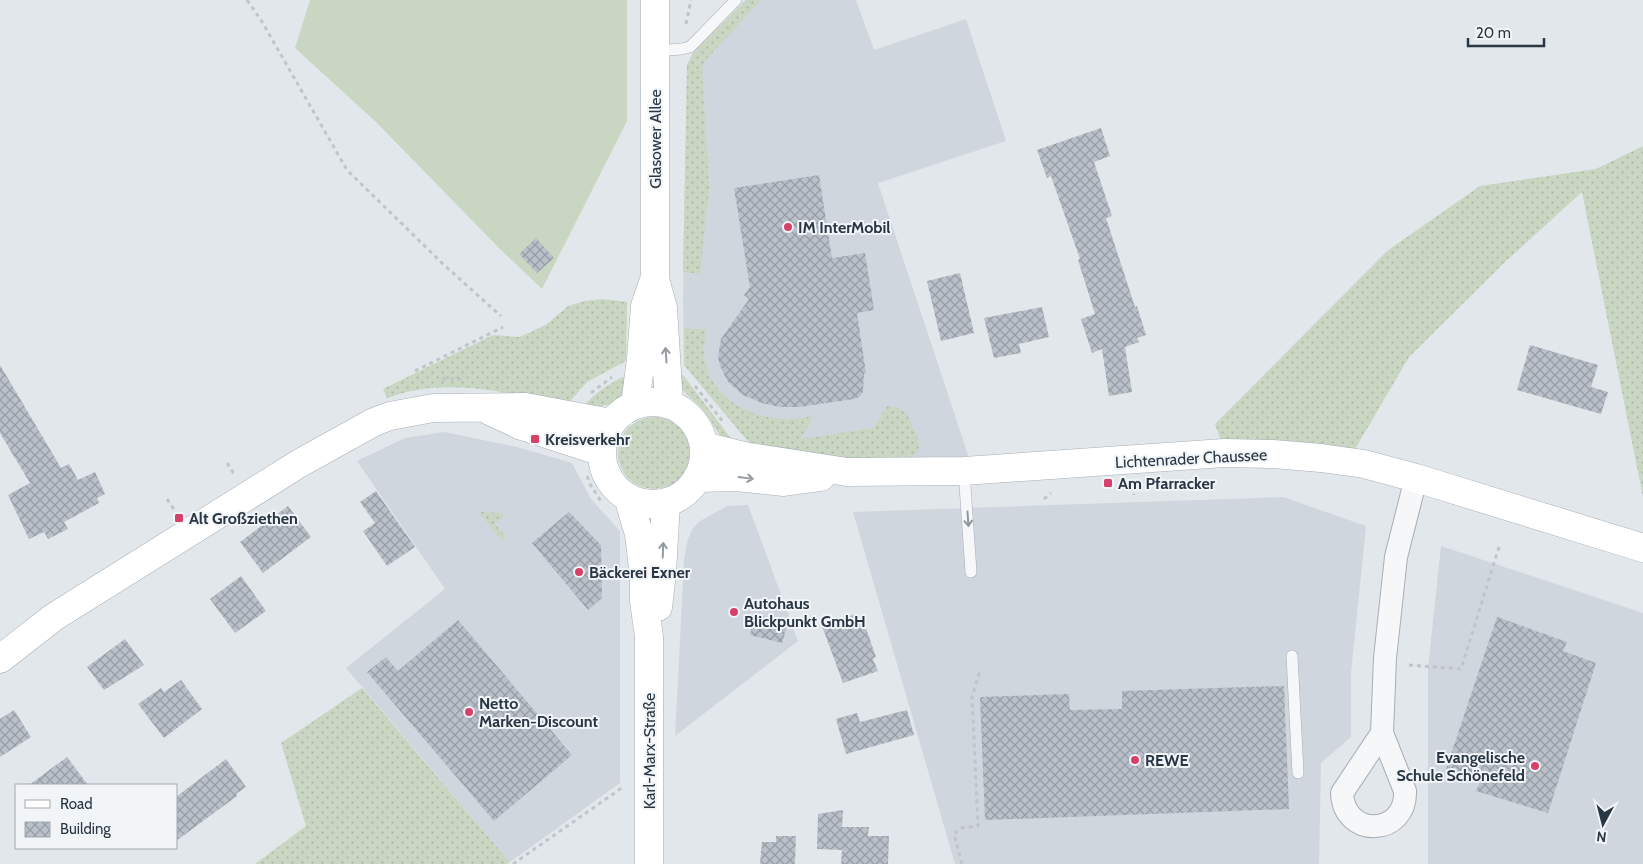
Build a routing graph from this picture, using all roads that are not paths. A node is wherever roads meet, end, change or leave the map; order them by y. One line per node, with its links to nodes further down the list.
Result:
1 (655, 0): 3 (street, Glasower Allee)
2 (736, 0): 3 (lane)
3 (655, 50): 4 (street, Glasower Allee)
4 (655, 279): 5 (street, Glasower Allee, one-way to 4); 6 (street, Glasower Allee)
5 (669, 404): 6 (street); 9 (street)
6 (635, 405): 8 (street)
7 (484, 408): 8 (street); 10 (street); 20 (street)
8 (611, 423): 10 (street)
9 (704, 446): 12 (street, Lichtenrader Chaussee); 13 (street)
10 (593, 461): 15 (street)
11 (964, 471): 12 (street, Lichtenrader Chaussee); 14 (street, Lichtenrader Chaussee); 18 (lane, one-way to 18)
12 (846, 472): 13 (street, Lichtenrader Chaussee, one-way to 12)
13 (697, 478): 16 (street)
14 (1416, 478): 17 (street, Lichtenrader Chaussee); 22 (street)
15 (616, 501): 16 (street); 19 (street, Karl-Marx-Straße)
16 (666, 502): 19 (street, Karl-Marx-Straße, one-way to 16)
17 (1643, 548)
18 (971, 572)
19 (649, 637): 24 (street, Karl-Marx-Straße)
20 (6, 650)
21 (1292, 656): 23 (lane)
22 (1382, 733)
23 (1298, 773)
24 (649, 864)

